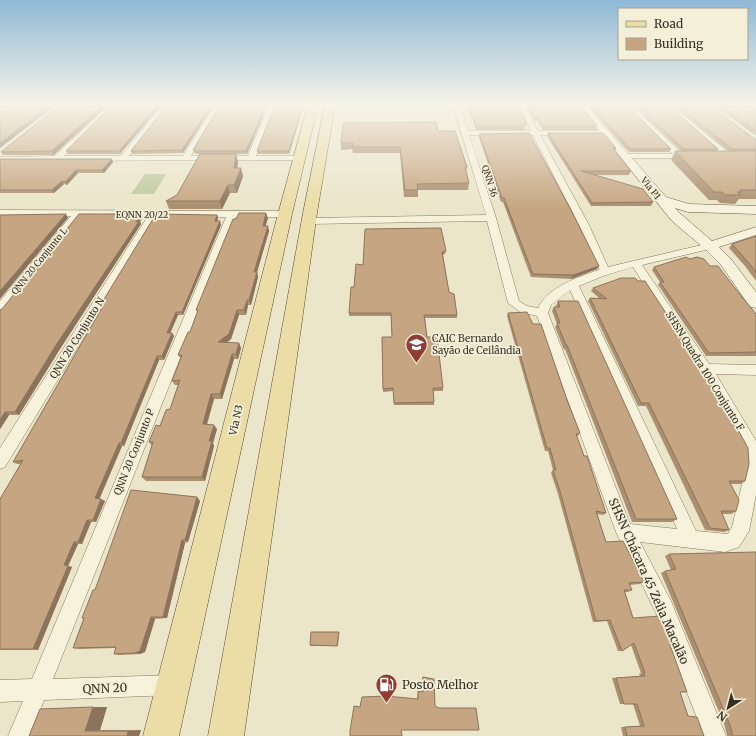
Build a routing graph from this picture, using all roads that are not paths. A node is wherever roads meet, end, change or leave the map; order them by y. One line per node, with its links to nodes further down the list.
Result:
1 (77, 139): 23 (street)
2 (138, 139): 18 (street)
3 (197, 139): 19 (street)
4 (258, 139): 20 (street)
5 (304, 139): 21 (main road, Via N3)
6 (324, 139): 34 (main road)
7 (467, 139): 33 (street, QNN 36)
8 (539, 139): 40 (street)
9 (611, 139): 14 (street, Via P1)
10 (663, 139): 15 (street)
11 (711, 139): 17 (street)
12 (6, 149): 13 (street)
13 (0, 154)
14 (625, 156): 15 (street); 24 (street, Via P1)
15 (680, 156): 16 (street)
16 (696, 156)
17 (712, 156)
18 (123, 158): 19 (street); 23 (street)
19 (186, 158): 20 (street)
20 (251, 158): 21 (street)
21 (299, 158): 32 (main road, Via N3)
22 (0, 159): 23 (street)
23 (57, 159)
24 (661, 200): 25 (street); 35 (street, Via P1)
25 (700, 209): 26 (street); 35 (street)
26 (715, 210): 27 (street); 36 (street)
27 (756, 210)
28 (78, 213): 29 (street, EQNN 20/22); 30 (street, EQNN 20/22); 44 (street, QNN 20 Conjunto L)
29 (1, 214)
30 (154, 214): 31 (street, EQNN 20/22); 50 (street, QNN 20 Conjunto N)
31 (232, 214): 32 (street, EQNN 20/22); 55 (street, QNN 20 Conjunto P)
32 (285, 217): 42 (main road); 46 (main road, Via N3)
33 (492, 218): 34 (street); 45 (street, QNN 36)
34 (309, 221): 42 (main road)
35 (690, 230): 37 (street); 38 (street, Via P1)
36 (756, 231): 37 (street)
37 (730, 239): 38 (street)
38 (710, 246): 39 (street); 43 (street)
39 (636, 263): 40 (street); 47 (street, SHSN Quadra 100 Conjunto F)
40 (604, 272): 41 (street)
41 (574, 284): 45 (street); 52 (street)
42 (298, 296): 49 (main road)
43 (756, 303)
44 (0, 309)
45 (542, 313): 51 (street, SHSN Chácara 45 Zelia Macalão)
46 (260, 322): 49 (main road); 53 (main road, Via N3)
47 (705, 369): 48 (street); 52 (street, SHSN Quadra 100 Conjunto F)
48 (756, 370)
49 (273, 443): 58 (main road)
50 (0, 462)
51 (625, 532): 52 (street, SHSN Quadra 100 Conjunto F); 59 (street, SHSN Chácara 45 Zelia Macalão)
52 (691, 540)
53 (173, 685): 55 (street, QNN 20); 57 (main road, Via N3)
54 (0, 691): 55 (street, QNN 20)
55 (37, 691): 56 (street)
56 (19, 736)
57 (161, 736)
58 (226, 736)
59 (715, 736)

